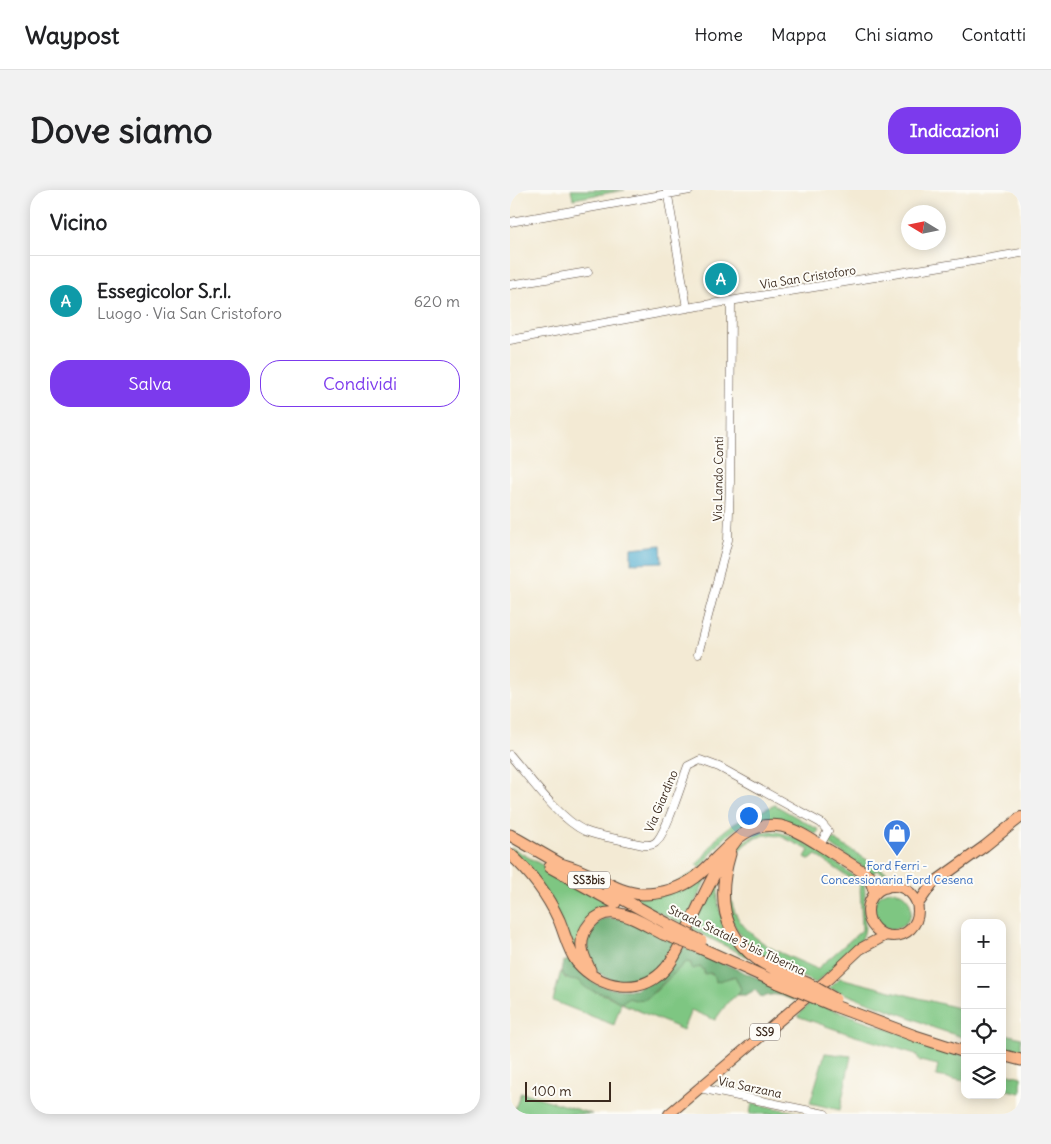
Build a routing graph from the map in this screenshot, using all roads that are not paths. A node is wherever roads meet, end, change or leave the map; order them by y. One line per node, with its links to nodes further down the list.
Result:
1 (690, 190): 2 (street)
2 (667, 192): 3 (street); 8 (street)
3 (510, 222)
4 (1021, 254): 7 (street, Via San Cristoforo)
5 (588, 272): 6 (street)
6 (510, 285)
7 (731, 300): 8 (street, Via San Cristoforo); 10 (street, Via Lando Conti)
8 (687, 308): 9 (street, Via San Cristoforo)
9 (510, 340)
10 (698, 654)
11 (510, 756): 16 (street, Via Giardino)
12 (1021, 816): 20 (main road)
13 (510, 835): 18 (highway, Strada Statale 3 bis Tiberina / SS3bis)
14 (737, 839): 16 (highway); 18 (highway); 29 (highway); 30 (highway)
15 (510, 843): 26 (highway, Strada Statale 3 bis Tiberina / SS3bis)
16 (820, 845): 19 (highway)
17 (510, 854): 29 (highway)
18 (558, 863): 26 (highway, Strada Statale 3 bis Tiberina / SS3bis)
19 (869, 876): 21 (highway); 23 (highway)
20 (932, 884): 22 (main road); 24 (main road)
21 (886, 886): 22 (main road); 23 (main road)
22 (908, 890): 24 (main road)
23 (875, 893): 25 (main road)
24 (918, 904): 27 (main road)
25 (872, 926): 27 (main road); 28 (main road, SS9)
26 (665, 929): 29 (highway); 30 (highway, Strada Statale 3 bis Tiberina / SS3bis, bridge)
27 (886, 935): 28 (main road, SS9)
28 (860, 949): 38 (main road, SS9)
29 (594, 976)
30 (778, 977): 31 (highway, bridge)
31 (833, 1002): 32 (highway); 33 (highway)
32 (961, 1043)
33 (961, 1051)
34 (1006, 1056): 35 (highway)
35 (1021, 1060)
36 (1006, 1064): 37 (highway)
37 (1021, 1068)
38 (699, 1088): 39 (main road, SS9); 40 (street, Via Sarzana)
39 (669, 1114)
40 (825, 1114)

